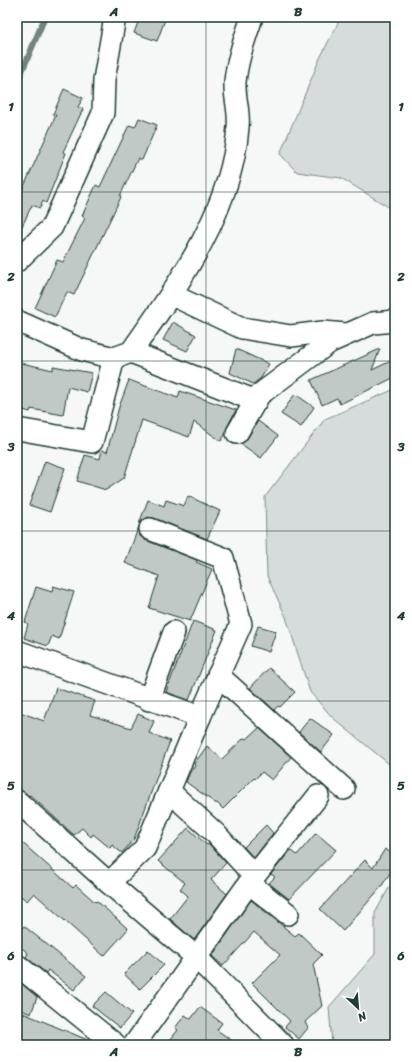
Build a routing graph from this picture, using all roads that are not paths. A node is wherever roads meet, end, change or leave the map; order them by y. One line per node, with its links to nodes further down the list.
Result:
1 (115, 17): 3 (street)
2 (252, 17): 4 (street)
3 (17, 261)
4 (172, 295): 7 (street); 8 (street)
5 (17, 321): 8 (street)
6 (395, 321): 7 (street)
7 (349, 334): 9 (street)
8 (122, 355): 9 (street); 10 (street)
9 (256, 401): 11 (street)
10 (17, 429)
11 (237, 433)
12 (150, 529): 15 (street)
13 (174, 632): 16 (street)
14 (17, 651): 16 (street)
15 (218, 675): 17 (street); 18 (street)
16 (149, 700): 17 (street)
17 (200, 717): 19 (street)
18 (344, 789)
19 (169, 791): 22 (street); 23 (street)
20 (318, 796): 22 (street)
21 (17, 801): 23 (street)
22 (251, 879): 24 (street); 25 (street)
23 (109, 883): 25 (street)
24 (288, 914)
25 (196, 957): 28 (street); 29 (street)
26 (17, 965): 27 (street)
27 (116, 1045)
28 (134, 1045)
29 (283, 1045)

